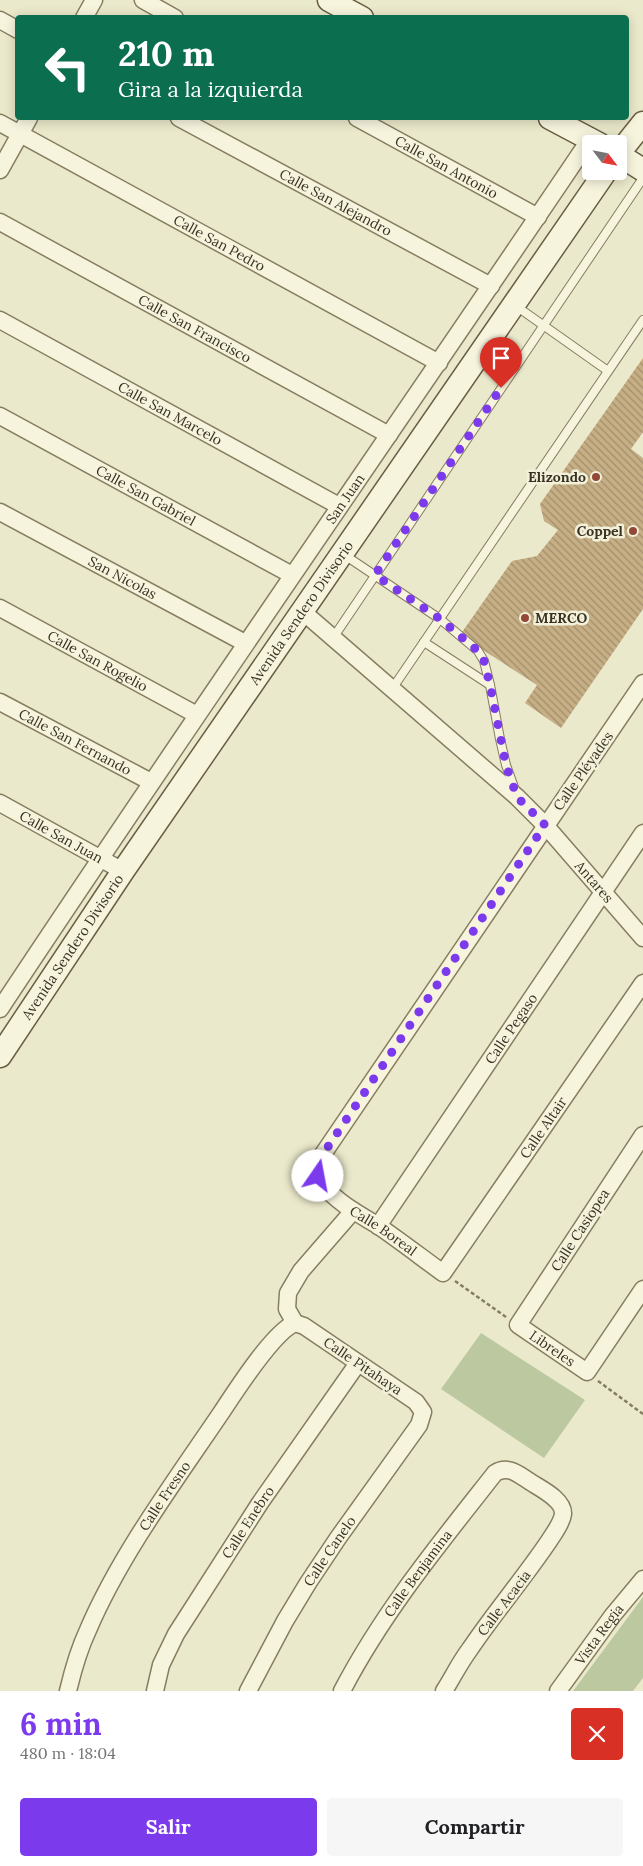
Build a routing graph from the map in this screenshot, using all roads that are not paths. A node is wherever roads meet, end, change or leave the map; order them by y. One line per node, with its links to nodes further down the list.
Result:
1 (94, 0): 4 (street)
2 (143, 0): 5 (street)
3 (329, 0): 6 (street)
4 (86, 15)
5 (170, 15)
6 (356, 15)
7 (0, 20): 8 (street)
8 (15, 28)
9 (28, 120): 15 (street)
10 (183, 120): 28 (street, Calle San Alejandro)
11 (361, 120): 26 (street, Calle San Antonio)
12 (554, 120): 16 (street)
13 (0, 122): 15 (street, Calle San Pedro)
14 (643, 123): 17 (street)
15 (20, 134): 22 (street); 33 (street, Calle San Pedro)
16 (582, 135)
17 (628, 142)
18 (643, 152): 19 (street)
19 (628, 153)
20 (582, 158): 26 (street, San Juan)
21 (628, 160): 23 (street)
22 (0, 170)
23 (643, 170)
24 (643, 178): 32 (lane)
25 (600, 180): 29 (street, Avenida Sendero Divisorio)
26 (538, 217): 28 (street, San Juan)
27 (0, 222): 36 (street, Calle San Francisco)
28 (492, 286): 33 (street, San Juan)
29 (513, 304): 32 (lane); 39 (street, Avenida Sendero Divisorio)
30 (0, 320): 37 (street, Calle San Marcelo)
31 (643, 320): 34 (lane)
32 (543, 325): 34 (lane); 41 (lane)
33 (439, 363): 36 (street, San Juan)
34 (608, 371): 44 (lane)
35 (0, 416): 40 (street, Calle San Gabriel)
36 (389, 436): 37 (street, San Juan)
37 (339, 506): 40 (street, San Juan)
38 (0, 512): 47 (street, San Nicolas)
39 (342, 553): 41 (lane); 43 (street, Avenida Sendero Divisorio)
40 (292, 575): 47 (street, San Juan)
41 (375, 575): 44 (lane); 45 (lane)
42 (0, 608): 52 (street, Calle San Rogelio)
43 (302, 612): 45 (street, Antares); 59 (street, Avenida Sendero Divisorio)
44 (440, 619): 46 (lane); 49 (lane)
45 (333, 638): 50 (street, Antares)
46 (424, 642): 49 (lane); 50 (lane)
47 (245, 643): 52 (street, San Juan)
48 (643, 684): 56 (street, Calle Pléyades)
49 (490, 685): 54 (lane)
50 (392, 689): 54 (street, Antares)
51 (0, 702): 53 (street, Calle San Fernando)
52 (196, 715): 53 (street, San Juan)
53 (151, 782): 58 (street, San Juan)
54 (517, 797): 56 (street, Antares)
55 (0, 803): 58 (street, Calle San Juan)
56 (545, 825): 60 (street, Antares); 66 (street, Calle Pléyades)
57 (643, 833): 60 (street, Calle Pegaso)
58 (100, 858): 59 (street, Calle San Juan); 63 (street, Avenida Sendero Divisorio)
59 (123, 871): 64 (street, Avenida Sendero Divisorio)
60 (604, 891): 61 (street, Antares); 68 (street, Calle Pegaso)
61 (643, 938)
62 (643, 984): 69 (street, Calle Altair)
63 (0, 1009)
64 (0, 1056)
65 (643, 1135): 72 (street, Calle Casiopea)
66 (321, 1157): 67 (street, Calle Boreal)
67 (353, 1211): 68 (street, Calle Boreal); 71 (street)
68 (378, 1226): 69 (street, Calle Boreal)
69 (443, 1273)
70 (643, 1289): 72 (street, Libreles)
71 (295, 1323): 73 (street, Calle Pitahaya); 77 (street, Calle Fresno)
72 (518, 1325)
73 (358, 1363): 74 (street, Calle Pitahaya); 78 (street, Calle Enebro)
74 (423, 1416): 79 (street, Calle Canelo)
75 (506, 1469): 80 (street, Calle Benjamina); 81 (street, Calle Acacia)
76 (643, 1580): 82 (street, Vista Regia)
77 (68, 1691)
78 (155, 1691)
79 (248, 1691)
80 (342, 1691)
81 (444, 1691)
82 (558, 1691)

